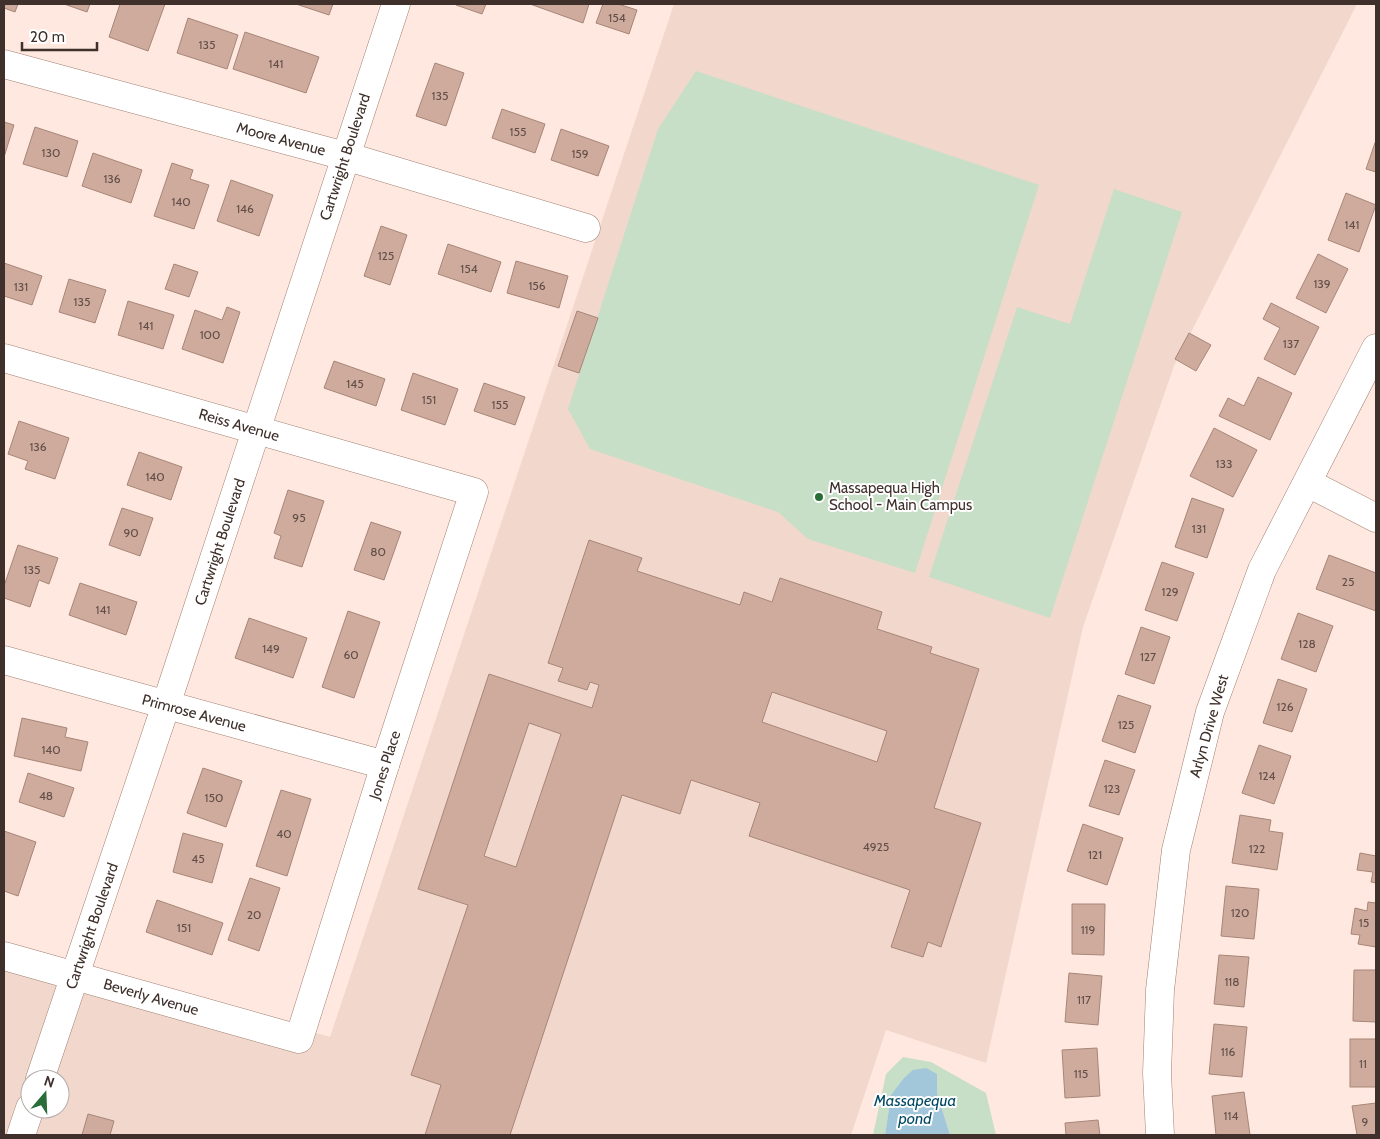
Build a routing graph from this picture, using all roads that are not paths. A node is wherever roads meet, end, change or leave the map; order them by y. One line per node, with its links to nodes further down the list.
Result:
1 (396, 4): 3 (street, Cartwright Boulevard)
2 (4, 64): 3 (street, Moore Avenue)
3 (345, 156): 4 (street, Moore Avenue); 7 (street, Cartwright Boulevard)
4 (586, 228)
5 (1376, 348): 8 (street, Arlyn Drive West)
6 (4, 358): 7 (street, Reiss Avenue)
7 (257, 430): 9 (street, Reiss Avenue); 12 (street, Cartwright Boulevard)
8 (1308, 482): 10 (street); 20 (street, Arlyn Drive West)
9 (474, 492): 13 (street, Jones Place)
10 (1376, 518)
11 (4, 660): 12 (street, Primrose Avenue)
12 (166, 705): 13 (street, Primrose Avenue); 15 (street, Cartwright Boulevard)
13 (384, 765): 16 (street, Jones Place)
14 (4, 956): 15 (street, Beverly Avenue)
15 (76, 976): 16 (street, Beverly Avenue); 17 (street, Cartwright Boulevard)
16 (299, 1039)
17 (43, 1069)
18 (26, 1119): 19 (street)
19 (21, 1135)
20 (1160, 1135)

